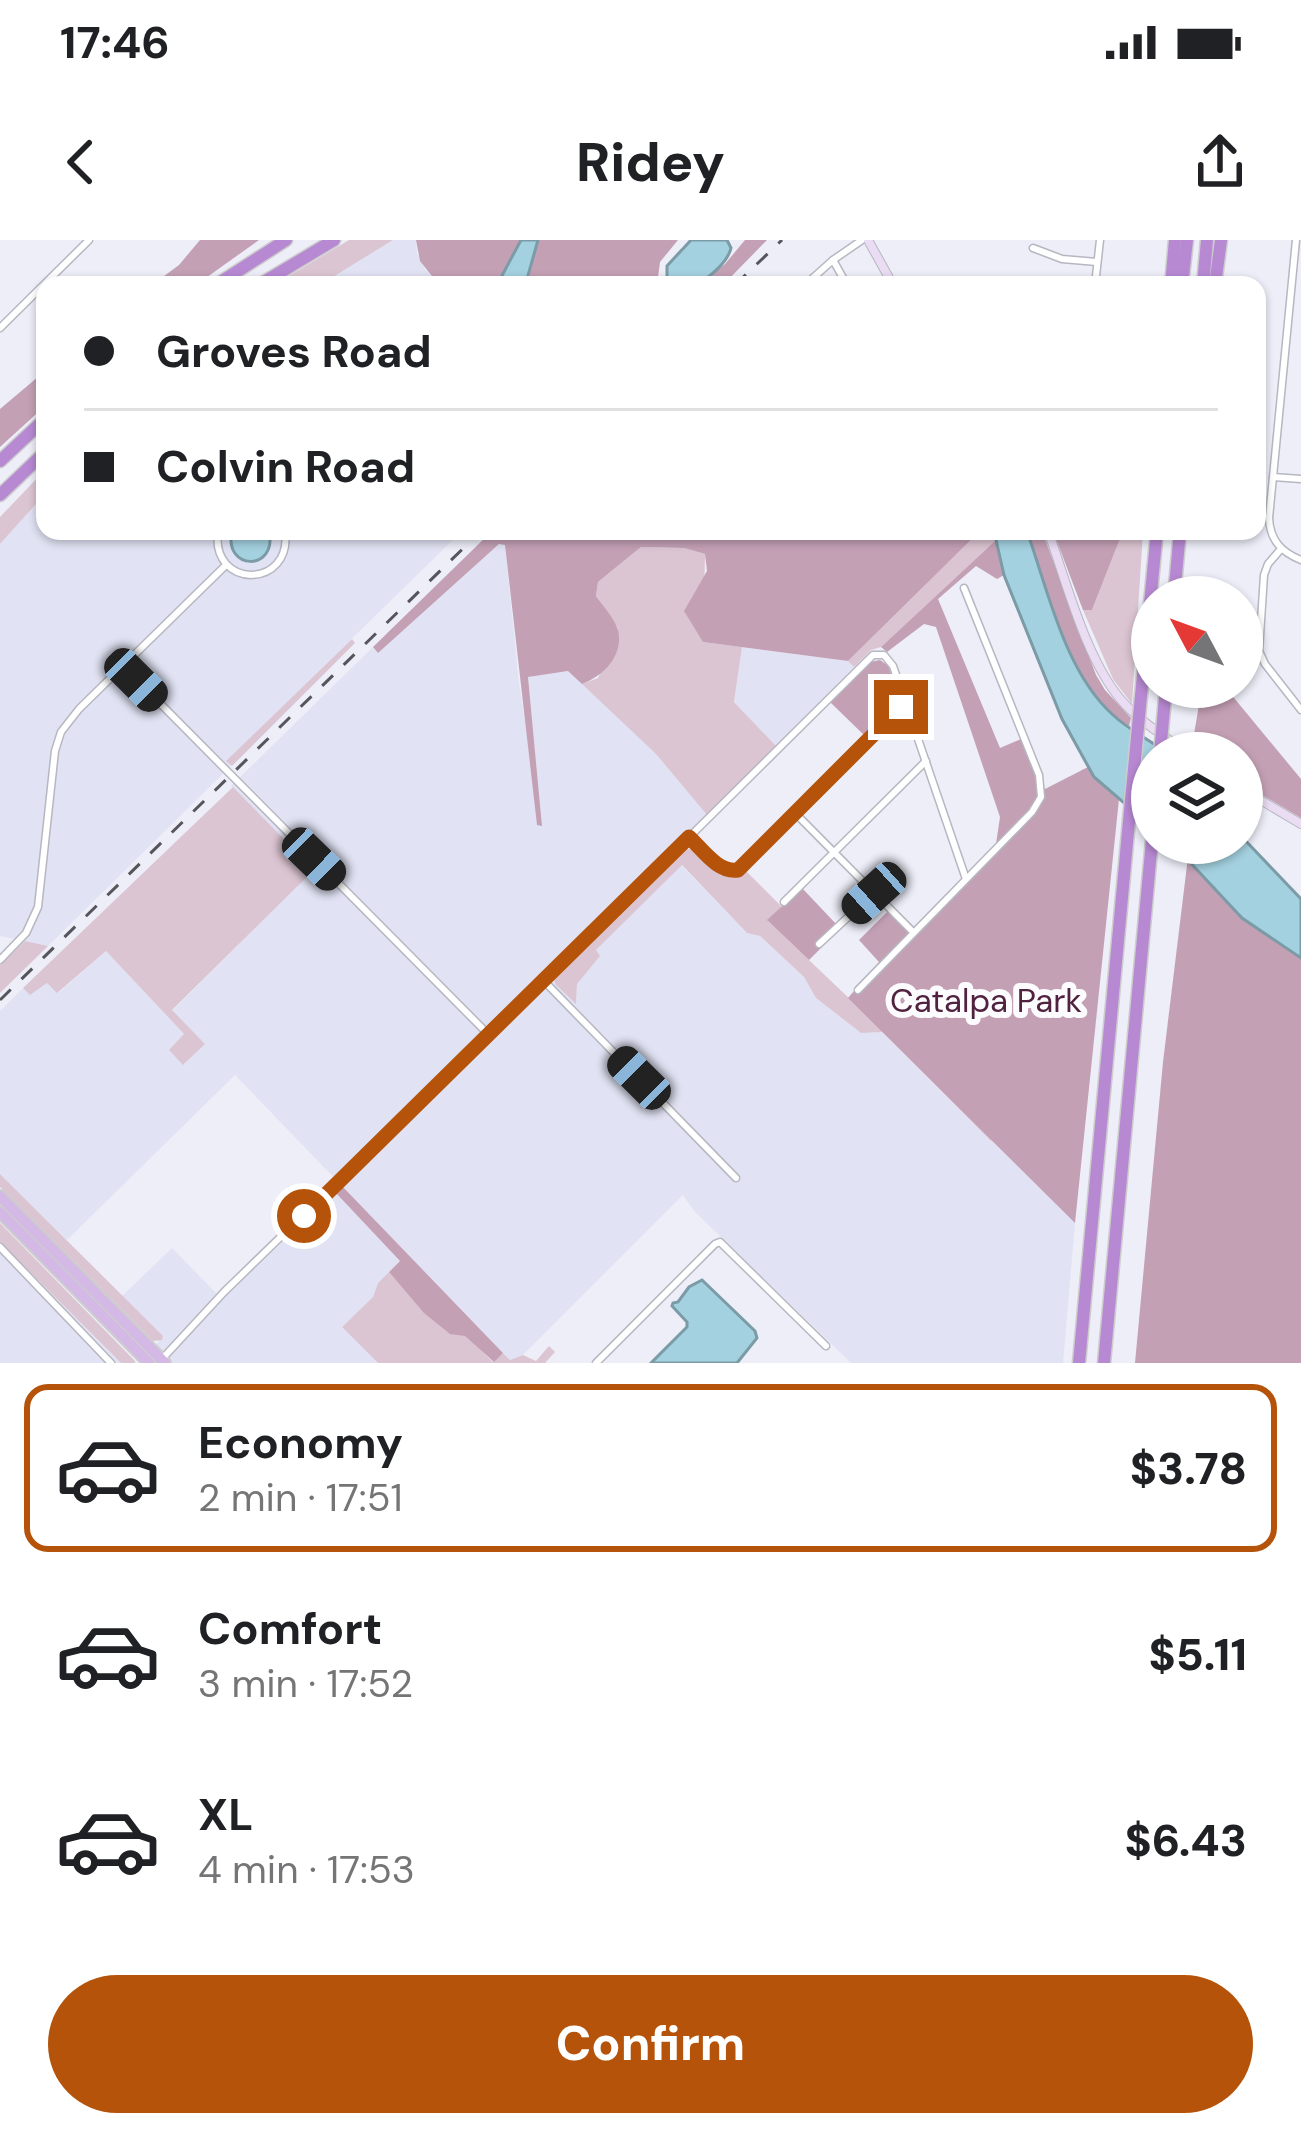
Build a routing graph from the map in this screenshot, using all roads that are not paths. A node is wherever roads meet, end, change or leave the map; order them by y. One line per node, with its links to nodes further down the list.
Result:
1 (89, 240): 14 (street)
2 (286, 240): 15 (highway)
3 (334, 240): 16 (highway)
4 (865, 240): 12 (street); 19 (street)
5 (1100, 240): 13 (street)
6 (1174, 240): 21 (highway)
7 (1187, 240): 22 (highway)
8 (1207, 240): 23 (highway)
9 (1221, 240): 24 (highway)
10 (1296, 240): 30 (street)
11 (1033, 248): 13 (street)
12 (833, 260): 17 (street); 18 (street)
13 (1097, 262): 20 (street)
14 (53, 276)
15 (230, 276)
16 (274, 276)
17 (815, 276)
18 (843, 276)
19 (887, 276)
20 (1096, 276)
21 (1172, 276)
22 (1183, 276)
23 (1204, 276)
24 (1216, 276)
25 (36, 292): 26 (street)
26 (0, 328)
27 (36, 427): 28 (highway)
28 (0, 461)
29 (36, 461): 32 (highway)
30 (1274, 477): 31 (street); 38 (street)
31 (1301, 479)
32 (1, 494)
33 (217, 540): 40 (street)
34 (285, 540): 40 (street)
35 (1051, 540): 46 (street)
36 (1156, 540): 71 (highway, bridge)
37 (1179, 540): 41 (highway)
38 (1281, 549): 39 (street); 45 (street)
39 (1301, 560)
40 (226, 565): 43 (street)
41 (1176, 576)
42 (964, 588): 54 (street)
43 (123, 666): 59 (street); 62 (street)
44 (906, 705): 47 (street); 49 (street); 51 (street)
45 (1301, 710)
46 (1160, 732)
47 (926, 761): 52 (street); 54 (street)
48 (1263, 801): 50 (street)
49 (795, 814): 51 (street); 52 (street)
50 (1301, 824)
51 (689, 837): 60 (street)
52 (834, 853): 55 (street); 56 (street)
53 (1150, 864): 72 (highway)
54 (966, 879): 57 (street)
55 (874, 893): 57 (street); 58 (street)
56 (784, 902)
57 (913, 932): 61 (street)
58 (819, 944)
59 (0, 960)
60 (544, 982): 62 (street); 63 (street)
61 (859, 990)
62 (488, 1035): 68 (street)
63 (736, 1178)
64 (0, 1196): 68 (main road)
65 (0, 1212): 68 (main road)
66 (0, 1247): 69 (street)
67 (826, 1346): 70 (street)
68 (158, 1362)
69 (111, 1363)
70 (596, 1363)
71 (1079, 1363)
72 (1105, 1363)

